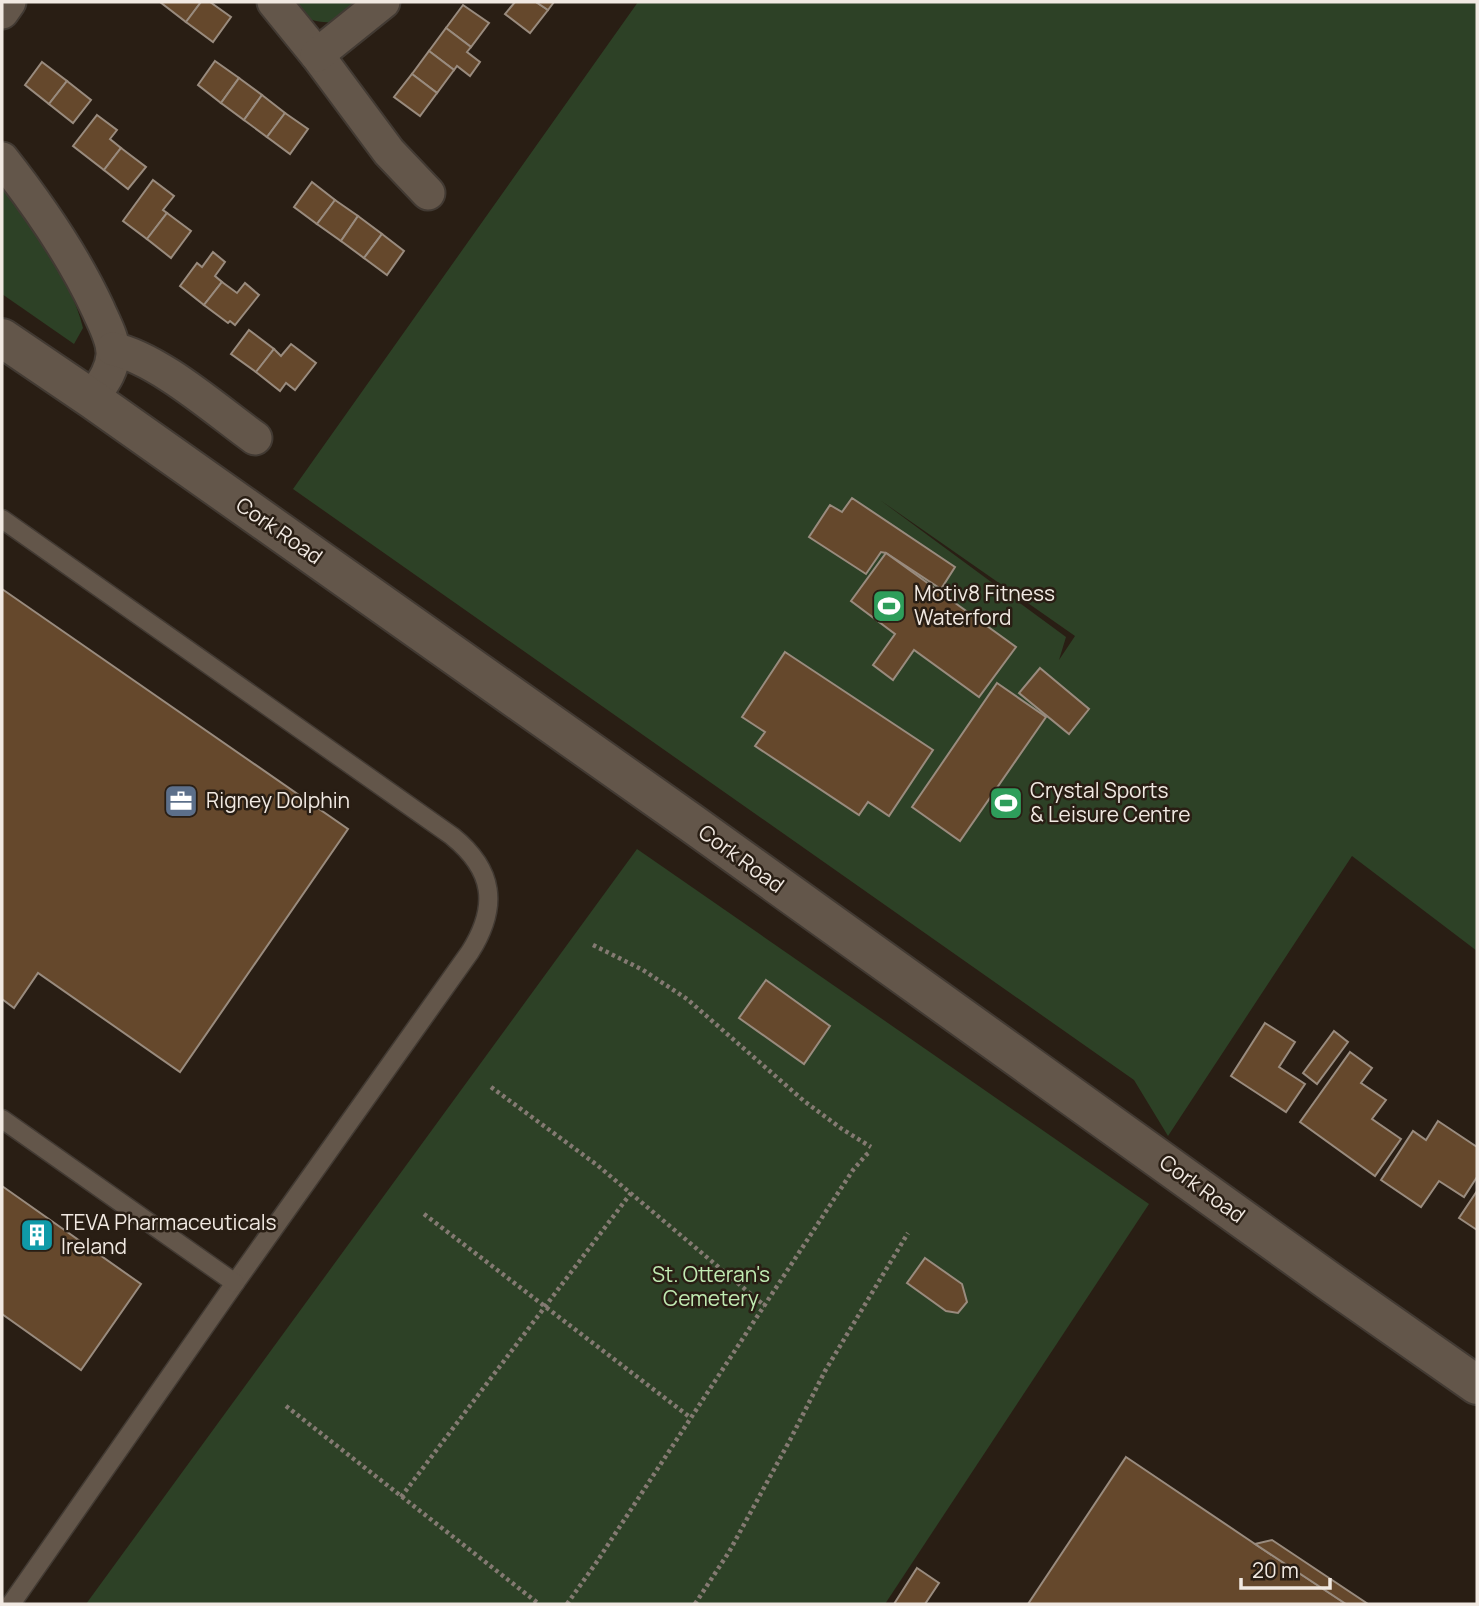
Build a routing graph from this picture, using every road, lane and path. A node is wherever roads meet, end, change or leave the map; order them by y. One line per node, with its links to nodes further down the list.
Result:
1 (9, 2): 4 (street)
2 (274, 2): 5 (street)
3 (383, 2): 5 (street)
4 (2, 12)
5 (317, 55): 7 (street)
6 (2, 159): 9 (street)
7 (428, 193)
8 (2, 338): 10 (main road, Cork Road)
9 (113, 349): 10 (street); 11 (street)
10 (92, 398): 22 (main road, Cork Road)
11 (256, 438)
12 (2, 519): 19 (lane)
13 (593, 945): 20 (path)
14 (491, 1087): 16 (path)
15 (2, 1119): 19 (lane)
16 (631, 1193): 20 (path); 21 (path)
17 (424, 1214): 21 (path)
18 (908, 1233): 29 (path)
19 (235, 1283): 26 (lane)
20 (765, 1306): 24 (path)
21 (544, 1307): 24 (path); 25 (path)
22 (1477, 1385)
23 (286, 1406): 25 (path)
24 (691, 1418): 28 (path)
25 (401, 1497): 27 (path)
26 (11, 1604)
27 (539, 1604)
28 (567, 1604)
29 (695, 1604)

